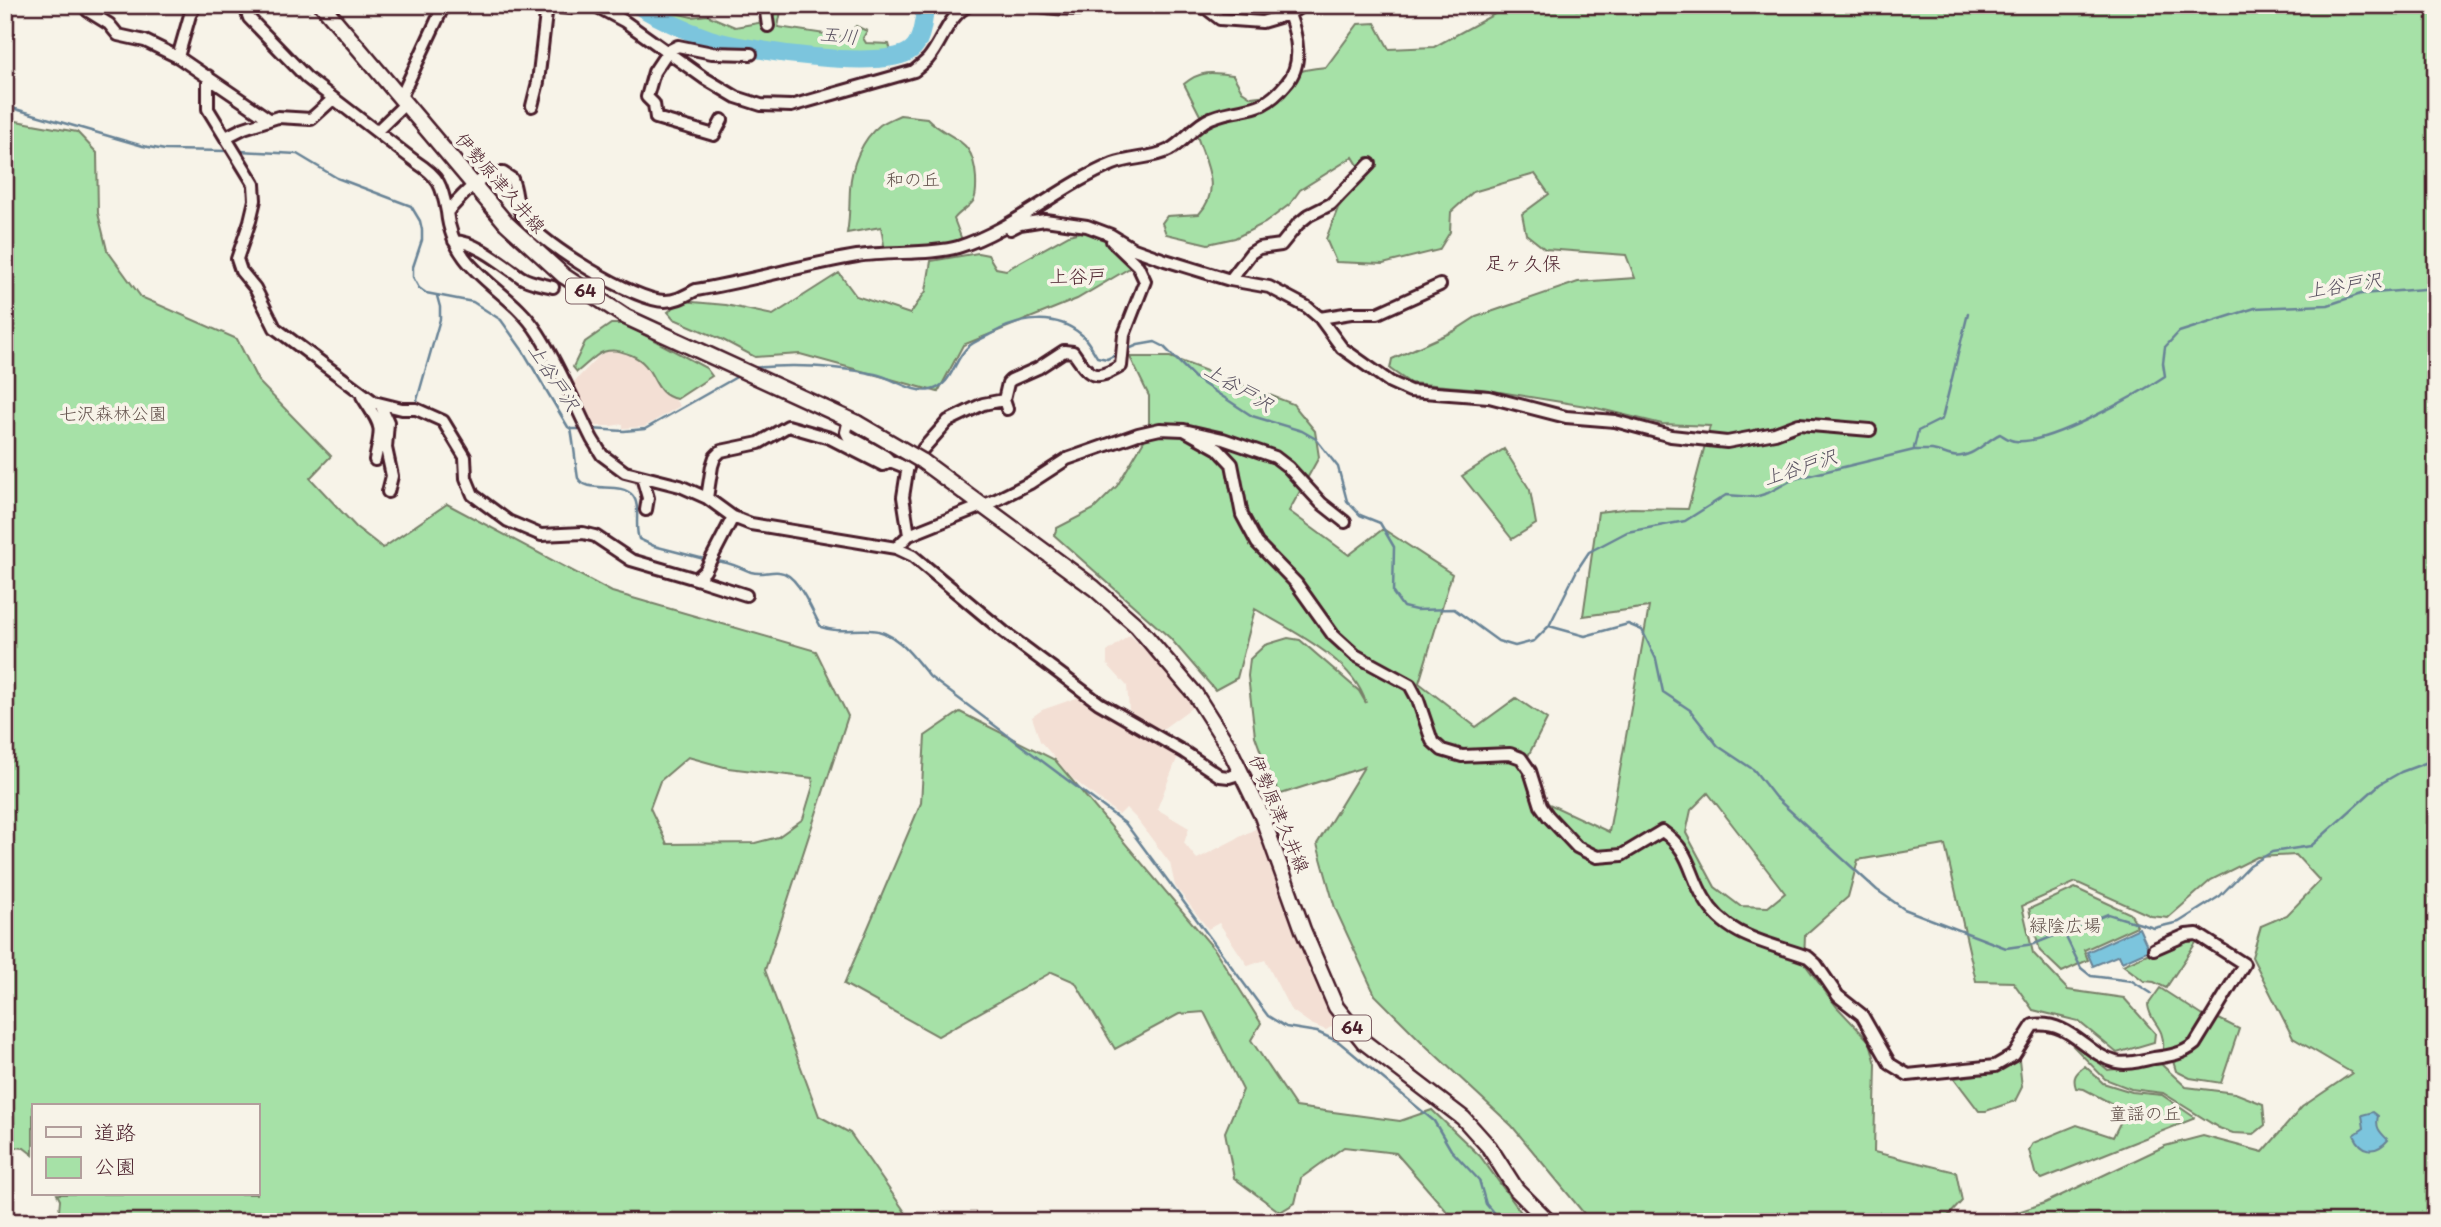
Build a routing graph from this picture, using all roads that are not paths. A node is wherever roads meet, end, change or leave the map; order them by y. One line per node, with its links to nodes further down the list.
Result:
1 (84, 5): 20 (street)
2 (196, 5): 20 (street)
3 (244, 5): 22 (street)
4 (322, 5): 23 (main road, 伊勢原津久井線 / 64)
5 (444, 5): 23 (street)
6 (580, 5): 14 (street)
7 (594, 5): 18 (street)
8 (765, 5): 17 (street)
9 (969, 5): 18 (street)
10 (1035, 5): 11 (street)
11 (1116, 5)
12 (1196, 5): 15 (street)
13 (1303, 5): 16 (street)
14 (545, 6): 24 (street)
15 (1220, 11): 16 (street)
16 (1289, 14): 34 (street)
17 (768, 26)
18 (668, 51): 19 (street); 26 (street)
19 (751, 54)
20 (178, 57): 21 (street)
21 (208, 76): 25 (street); 28 (street)
22 (333, 99): 25 (street); 27 (street)
23 (403, 100): 27 (street); 30 (main road, 伊勢原津久井線 / 64)
24 (532, 106)
25 (269, 119): 28 (street)
26 (722, 120)
27 (377, 131): 31 (street)
28 (228, 141): 39 (street)
29 (1370, 164): 35 (street)
30 (475, 186): 31 (street); 34 (street); 41 (main road, 伊勢原津久井線 / 64)
31 (447, 212): 33 (street)
32 (1111, 235): 34 (street); 35 (street); 46 (street)
33 (454, 241): 37 (street); 47 (street)
34 (972, 242)
35 (1230, 280): 38 (street)
36 (1440, 285): 38 (street)
37 (553, 287)
38 (1320, 318): 43 (street)
39 (360, 394): 40 (street); 44 (street)
40 (380, 404): 48 (street); 56 (street)
41 (849, 419): 45 (street); 46 (main road, 64, bridge)
42 (1184, 430): 50 (street); 53 (street); 59 (street)
43 (1870, 430)
44 (375, 460)
45 (890, 461): 46 (street); 49 (street)
46 (915, 461): 50 (main road, 伊勢原津久井線 / 64); 54 (street)
47 (642, 477): 49 (street); 51 (street)
48 (388, 492)
49 (707, 498): 52 (street)
50 (983, 505): 54 (street); 58 (main road, 伊勢原津久井線 / 64)
51 (646, 510)
52 (733, 517): 55 (street); 56 (street)
53 (1345, 522)
54 (909, 535): 55 (street)
55 (896, 548): 58 (street)
56 (696, 579): 57 (street)
57 (747, 595)
58 (1242, 774): 60 (main road, 伊勢原津久井線 / 64)
59 (2154, 949)
60 (1549, 1222)

